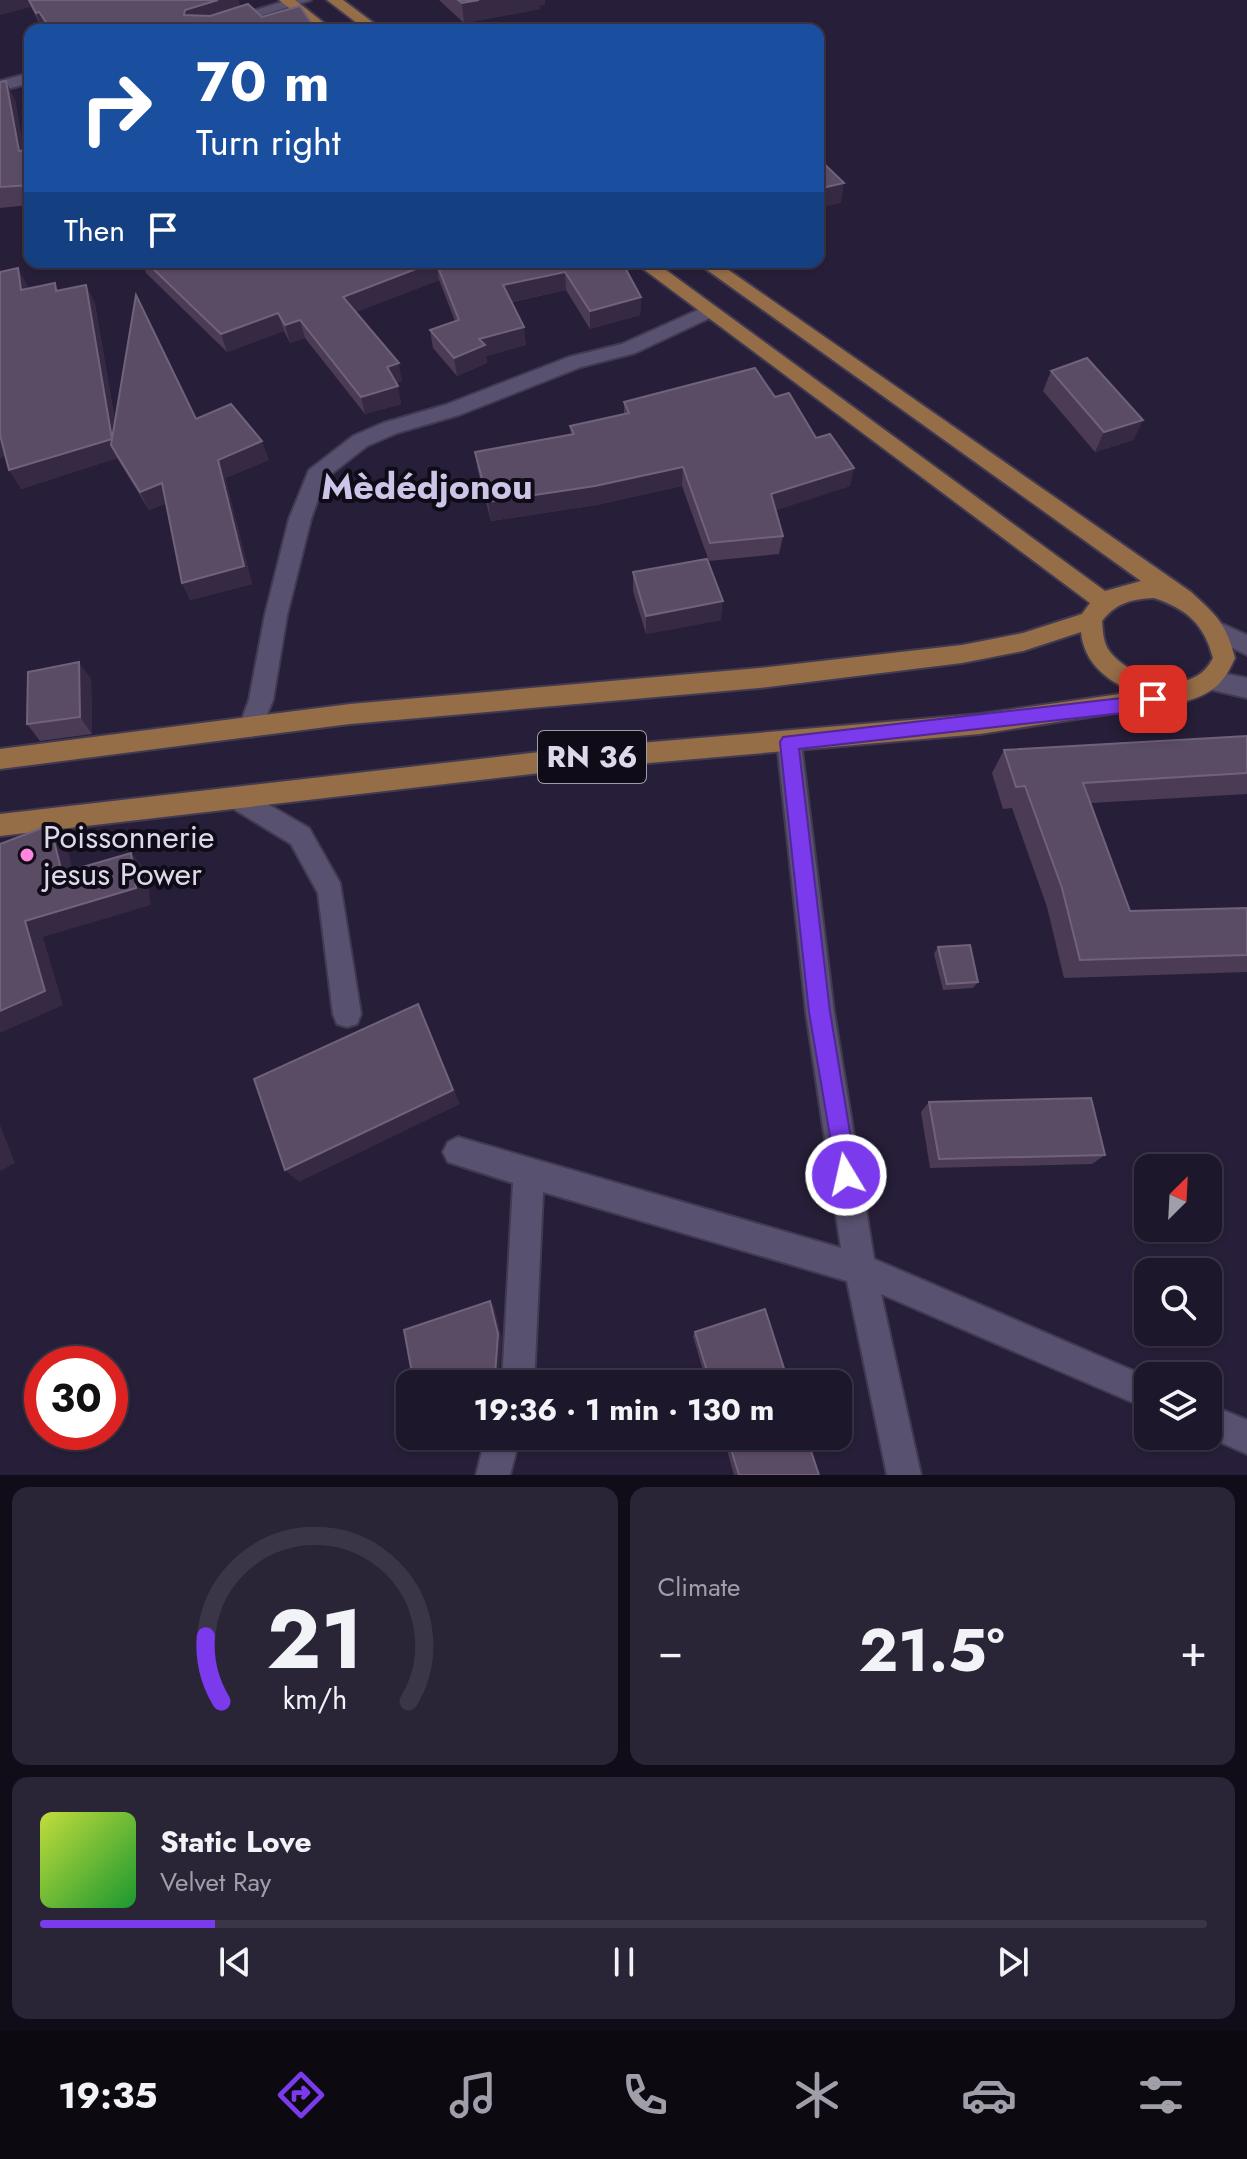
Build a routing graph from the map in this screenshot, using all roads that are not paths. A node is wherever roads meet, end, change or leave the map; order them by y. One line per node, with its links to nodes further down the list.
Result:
1 (334, 0): 5 (main road)
2 (294, 1): 3 (street); 4 (main road)
3 (218, 24)
4 (319, 24)
5 (368, 24)
6 (24, 80): 7 (street)
7 (0, 86)
8 (651, 268): 10 (main road)
9 (713, 268): 11 (main road)
10 (709, 311): 12 (main road); 18 (street)
11 (1183, 598): 12 (main road); 13 (main road)
12 (1097, 610): 17 (main road); 18 (main road, RN 36)
13 (1218, 631): 14 (street); 15 (main road)
14 (1247, 646)
15 (1212, 681): 16 (street); 17 (main road)
16 (1247, 688)
17 (1184, 692): 19 (main road, RN 36)
18 (251, 727): 20 (main road, RN 36)
19 (789, 742): 21 (main road, RN 36); 26 (street)
20 (0, 759)
21 (238, 798): 22 (main road, RN 36); 23 (street)
22 (0, 825)
23 (347, 1014)
24 (458, 1152): 25 (street)
25 (529, 1170): 26 (street); 27 (street)
26 (860, 1269): 28 (street); 33 (street)
27 (519, 1370)
28 (1134, 1387)
29 (1222, 1426): 30 (street)
30 (1247, 1437)
31 (499, 1450): 32 (street)
32 (493, 1475)
33 (904, 1475)

